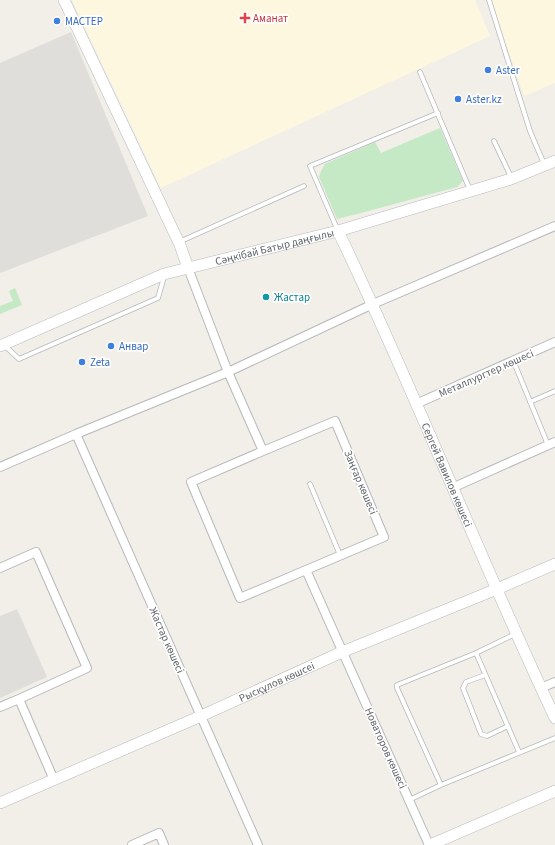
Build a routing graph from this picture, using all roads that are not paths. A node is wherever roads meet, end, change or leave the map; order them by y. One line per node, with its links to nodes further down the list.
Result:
1 (64, 0): 13 (street)
2 (489, 0): 7 (lane)
3 (420, 72): 4 (lane)
4 (438, 113): 10 (lane); 12 (lane)
5 (494, 141): 8 (lane)
6 (555, 160): 7 (street, Сәңкібай Батыр даңғылы)
7 (544, 165): 8 (street, Сәңкібай Батыр даңғылы)
8 (511, 179): 10 (street, Сәңкібай Батыр даңғылы)
9 (304, 186): 13 (lane)
10 (470, 192): 12 (street, Сәңкібай Батыр даңғылы)
11 (555, 226): 16 (street)
12 (338, 231): 14 (street, Сәңкібай Батыр даңғылы); 16 (street, Сергей Вавилов көшесі)
13 (178, 242): 14 (street)
14 (188, 268): 15 (street, Сәңкібай Батыр даңғылы); 20 (street)
15 (164, 274): 18 (street, Сәңкібай Батыр даңғылы); 18 (lane)
16 (373, 304): 20 (street); 23 (street, Сергей Вавилов көшесі)
17 (555, 342): 19 (street, Металлургтер көшесі)
18 (2, 346)
19 (513, 360): 22 (lane); 23 (street, Металлургтер көшесі)
20 (228, 372): 24 (street); 26 (street)
21 (555, 391): 22 (lane)
22 (530, 402): 25 (lane)
23 (416, 404): 29 (street, Сергей Вавилов көшесі)
24 (76, 434): 27 (street); 43 (street, Жастар көшесі)
25 (552, 443): 29 (street)
26 (263, 451): 30 (street, Заңғар көшесі); 33 (street, Заңғар көшесі)
27 (0, 468)
28 (310, 484): 30 (lane)
29 (452, 488): 34 (street, Сергей Вавилов көшесі)
30 (340, 556): 33 (street, Заңғар көшесі)
31 (555, 564): 34 (street, Рысқұлов көшсеі)
32 (0, 568): 41 (street)
33 (306, 570): 36 (street)
34 (497, 589): 35 (street, Сергей Вавилов көшесі); 36 (street, Рысқұлов көшсеі)
35 (517, 634): 37 (lane); 40 (street, Сергей Вавилов көшесі)
36 (342, 652): 43 (street, Рысқұлов көшсеі); 51 (street, Новаторов көшесі)
37 (476, 653): 38 (lane); 49 (lane)
38 (485, 675): 45 (lane); 45 (lane)
39 (555, 682): 40 (street)
40 (541, 688): 44 (street, Сергей Вавилов көшесі)
41 (19, 699): 42 (street); 48 (street)
42 (0, 707)
43 (201, 716): 48 (street, Рысқұлов көшсеі); 56 (street, Жастар көшесі)
44 (555, 718)
45 (508, 726): 47 (lane)
46 (555, 738): 47 (lane)
47 (519, 752): 49 (lane)
48 (54, 780): 52 (street, Рысқұлов көшсеі)
49 (442, 784): 51 (lane)
50 (555, 791): 53 (street)
51 (409, 800): 53 (street, Новаторов көшесі)
52 (0, 803)
53 (432, 844)
54 (132, 845): 55 (street)
55 (164, 845)
56 (258, 845)

